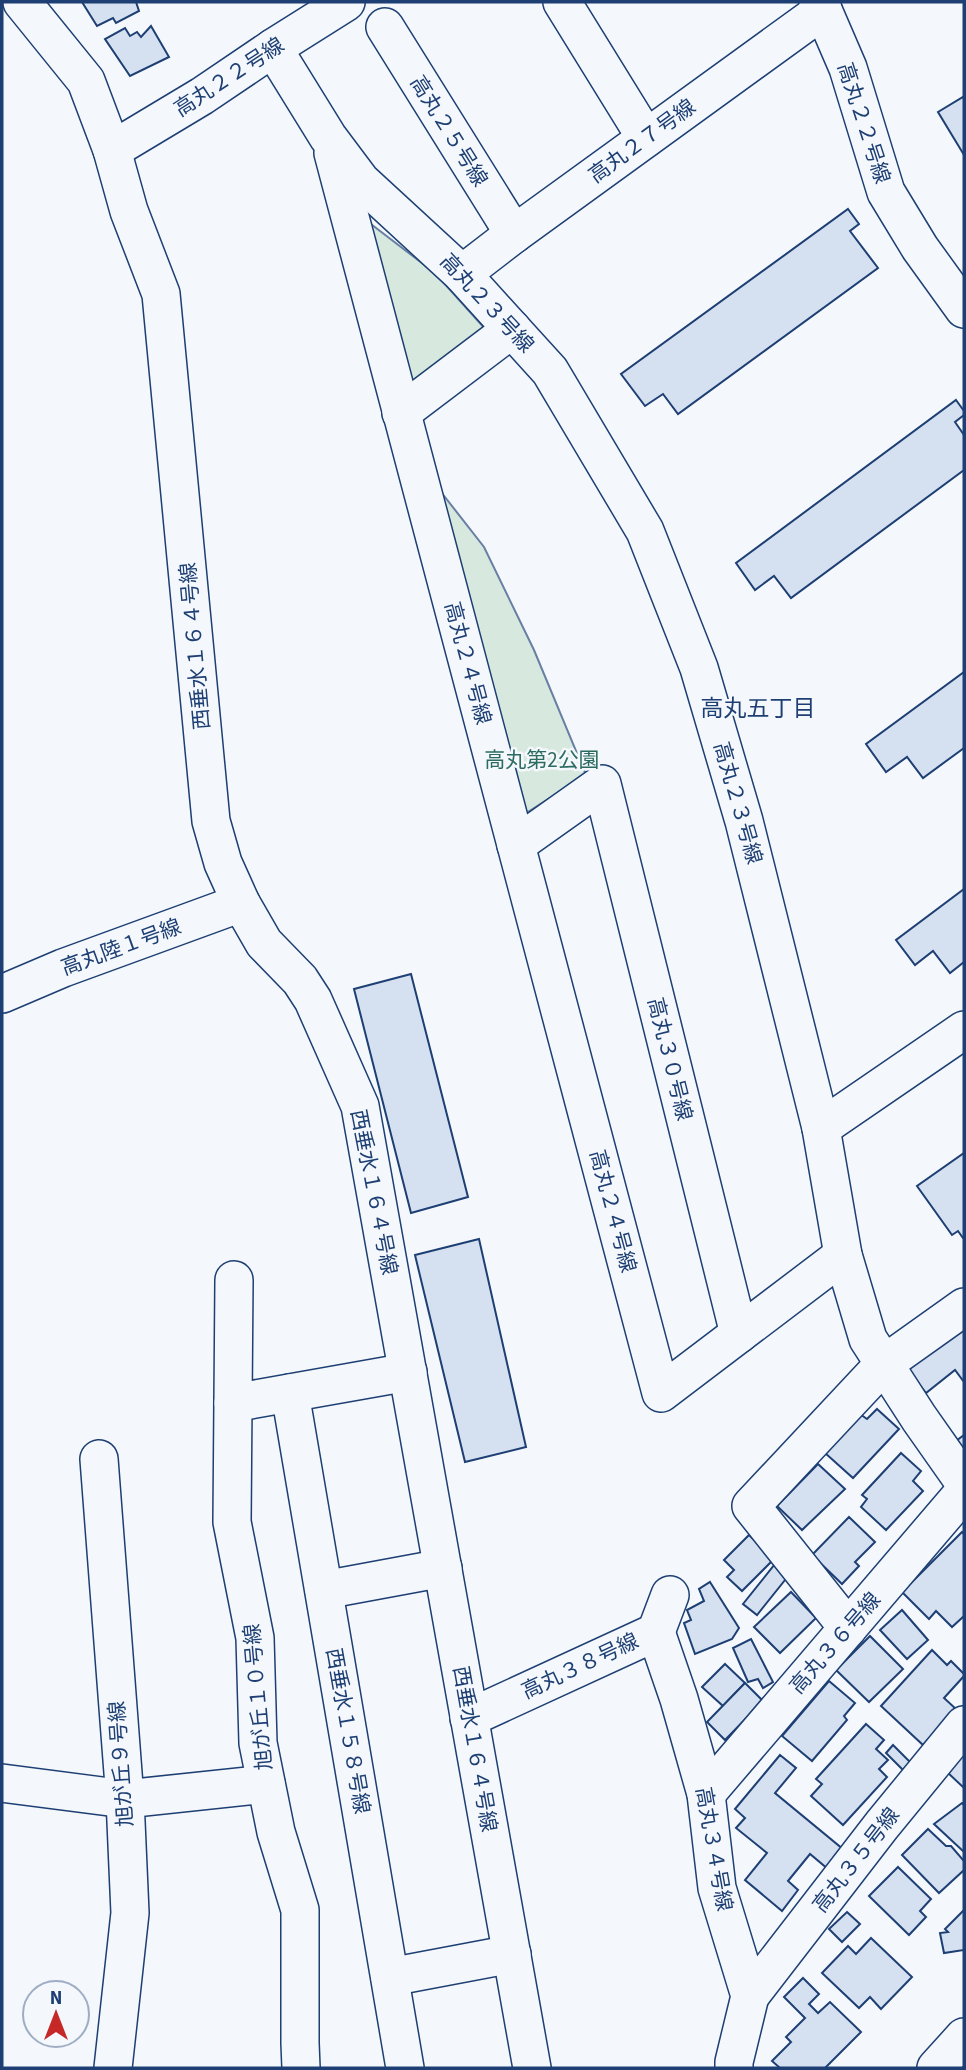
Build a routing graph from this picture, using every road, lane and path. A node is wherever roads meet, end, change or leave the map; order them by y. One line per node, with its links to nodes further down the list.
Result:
1 (22, 2): 8 (street, 西垂水１６４号線)
2 (346, 2): 7 (street, 高丸２２号線)
3 (562, 2): 10 (street)
4 (820, 6): 10 (street, 高丸２７号線); 14 (street, 高丸２２号線)
5 (2, 14): 8 (street)
6 (385, 27): 12 (street, 高丸２５号線)
7 (273, 48): 9 (street, 高丸２３号線); 11 (street, 高丸２２号線)
8 (86, 81): 11 (street, 西垂水１６４号線)
9 (328, 137): 13 (street, 高丸２３号線); 16 (street, 高丸２４号線)
10 (646, 138): 12 (street, 高丸２７号線)
11 (112, 150): 18 (street, 西垂水１６４号線)
12 (514, 234): 13 (street, 高丸２７号線)
13 (462, 274): 15 (street, 高丸２３号線)
14 (964, 309)
15 (512, 329): 16 (street); 21 (street, 高丸２３号線)
16 (401, 413): 17 (street, 高丸２４号線)
17 (516, 845): 25 (street, 高丸２４号線); 25 (street, 高丸３０号線)
18 (241, 903): 19 (street, 高丸陸１号線); 27 (street, 西垂水１６４号線)
19 (2, 994)
20 (964, 1030): 21 (street)
21 (821, 1128): 22 (street, 高丸２３号線)
22 (843, 1255): 25 (street); 26 (street, 高丸２３号線)
23 (234, 1280): 29 (street, 旭が丘１０号線)
24 (964, 1307): 26 (street)
25 (739, 1334)
26 (884, 1364): 31 (street, 高丸２３号線); 36 (street)
27 (408, 1372): 28 (street); 33 (street, 西垂水１６４号線)
28 (290, 1393): 29 (street); 34 (street, 西垂水１５８号線)
29 (233, 1403): 41 (street, 旭が丘１０号線)
30 (99, 1458): 43 (street, 旭が丘９号線)
31 (964, 1482)
32 (964, 1492): 36 (street, 高丸３６号線)
33 (443, 1568): 34 (street); 38 (street, 西垂水１６４号線)
34 (324, 1590): 45 (street, 西垂水１５８号線)
35 (670, 1595): 37 (street, 高丸３８号線)
36 (848, 1628): 42 (street, 高丸３６号線)
37 (656, 1632): 38 (street, 高丸３８号線); 42 (street, 高丸３４号線)
38 (469, 1717): 44 (street, 西垂水１６４号線)
39 (964, 1725): 46 (street, 高丸３５号線)
40 (2, 1783): 43 (street)
41 (266, 1784): 43 (street); 49 (street, 旭が丘１０号線)
42 (706, 1794): 46 (street, 高丸３４号線)
43 (125, 1798): 48 (street, 旭が丘９号線)
44 (512, 1954): 45 (street); 51 (street, 西垂水１６４号線)
45 (390, 1977): 50 (street, 西垂水１５８号線)
46 (750, 1996): 52 (street, 高丸３４号線)
47 (964, 2037): 53 (street)
48 (113, 2068)
49 (301, 2068)
50 (405, 2068)
51 (532, 2068)
52 (734, 2068)
53 (936, 2068)

